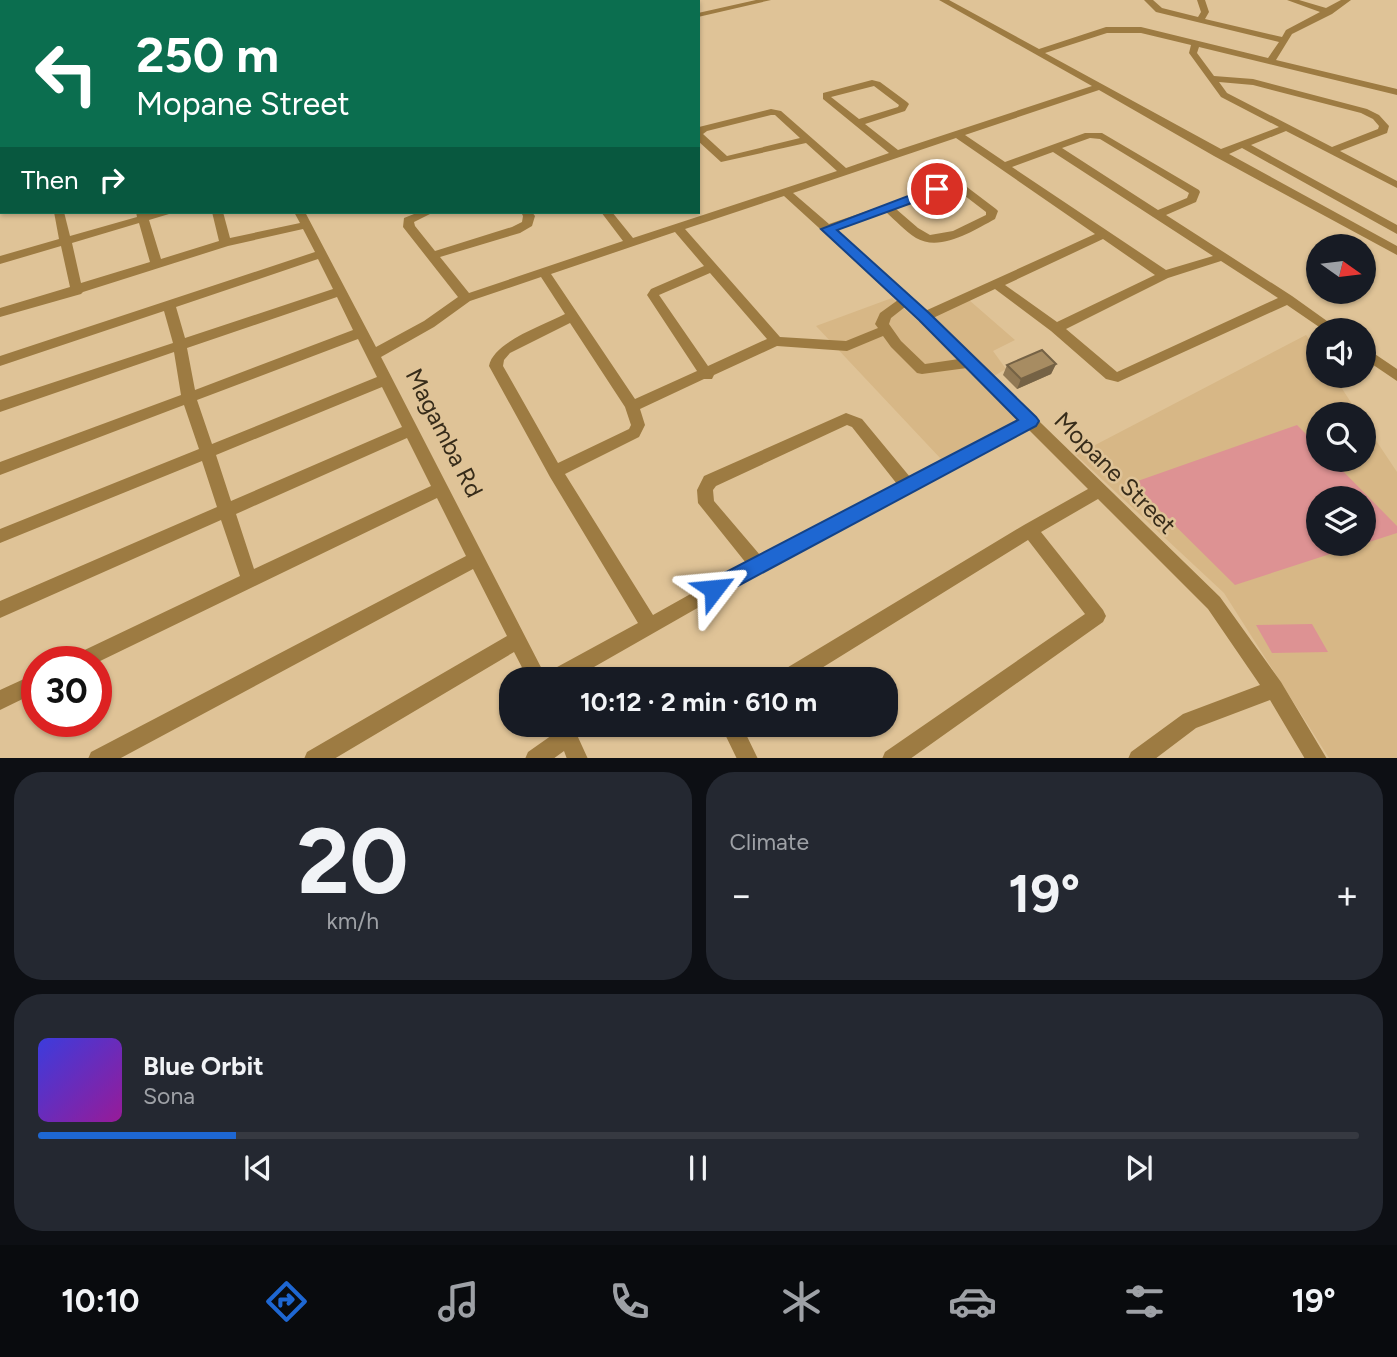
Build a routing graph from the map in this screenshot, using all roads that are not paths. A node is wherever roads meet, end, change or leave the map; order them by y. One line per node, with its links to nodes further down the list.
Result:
1 (722, 0): 8 (street)
2 (767, 0): 8 (street)
3 (943, 0): 14 (street)
4 (1148, 0): 11 (street)
5 (1200, 0): 11 (street)
6 (1291, 0): 9 (street)
7 (1347, 0): 9 (street)
8 (732, 8): 10 (street)
9 (1329, 12): 12 (street)
10 (700, 15)
11 (1199, 21): 12 (street)
12 (1283, 40): 15 (street)
13 (1196, 43): 14 (street); 15 (street); 16 (street)
14 (1036, 53): 17 (street)
15 (1270, 62): 18 (street)
16 (1210, 78): 20 (street); 27 (street)
17 (1099, 88): 22 (street); 29 (street)
18 (1397, 92)
19 (857, 123): 19 (street); 28 (street)
20 (1286, 128): 25 (street); 27 (street)
21 (700, 133): 24 (street)
22 (958, 135): 28 (street); 30 (street)
23 (700, 137): 24 (street)
24 (808, 139): 31 (street)
25 (1243, 145): 29 (street); 45 (street)
26 (1056, 149): 30 (street); 41 (street); 41 (street)
27 (1331, 151): 32 (street)
28 (896, 154): 31 (street)
29 (1218, 154): 50 (street)
30 (1005, 166): 46 (street)
31 (843, 171): 33 (street)
32 (1396, 184)
33 (786, 192): 43 (street); 44 (street, Mopane Street)
34 (888, 208): 34 (street); 44 (street)
35 (58, 214): 47 (street)
36 (218, 214): 48 (street)
37 (423, 214): 52 (street)
38 (528, 214): 52 (street)
39 (608, 214): 49 (street)
40 (142, 215): 47 (street); 55 (street)
41 (1156, 215): 53 (street)
42 (303, 218): 48 (street); 51 (street, Magamba Rd)
43 (678, 228): 49 (street); 56 (street)
44 (827, 229): 64 (street, Mopane Street)
45 (1397, 230)
46 (1104, 234): 58 (street); 59 (street)
47 (64, 241): 54 (street); 60 (street)
48 (225, 243): 55 (street)
49 (631, 243): 57 (street)
50 (1397, 251)
51 (322, 254): 61 (street, Magamba Rd); 65 (street)
52 (431, 256): 62 (street)
53 (1222, 257): 58 (street); 63 (street)
54 (0, 260)
55 (157, 265): 60 (street)
56 (712, 267): 73 (street); 79 (street)
57 (544, 273): 62 (street); 67 (street)
58 (1164, 275): 70 (street)
59 (996, 284): 68 (street); 70 (street)
60 (78, 291): 66 (street)
61 (340, 291): 72 (street, Magamba Rd); 74 (street)
62 (466, 298): 75 (street)
63 (1288, 299): 69 (street); 70 (street)
64 (905, 301): 68 (street, Mopane Street); 71 (street)
65 (169, 304): 74 (street); 76 (street)
66 (0, 313)
67 (572, 316): 83 (street); 89 (street)
68 (924, 317): 78 (street, Mopane Street)
69 (1316, 318)
70 (1056, 328)
71 (885, 330): 73 (street); 78 (street)
72 (362, 332): 75 (street, Magamba Rd); 82 (street)
73 (776, 341): 79 (street)
74 (180, 345): 82 (street); 84 (street)
75 (375, 355): 81 (street, Magamba Rd)
76 (0, 361)
77 (1376, 361): 80 (street)
78 (969, 363): 85 (street, Mopane Street)
79 (707, 375): 83 (street)
80 (1397, 376)
81 (387, 379): 86 (street, Magamba Rd); 87 (street)
82 (189, 397): 87 (street); 88 (street)
83 (632, 406): 89 (street)
84 (0, 407)
85 (1030, 421): 90 (street); 92 (street, Mopane Street)
86 (410, 430): 91 (street, Magamba Rd); 93 (street)
87 (208, 451): 93 (street); 95 (street)
88 (0, 469)
89 (555, 472): 100 (street)
90 (908, 485): 97 (street); 97 (street)
91 (442, 488): 96 (street, Magamba Rd); 98 (street)
92 (1099, 491): 94 (street); 106 (street, Mopane Street)
93 (225, 510): 98 (street); 99 (street)
94 (1030, 530): 105 (street); 118 (street)
95 (0, 536)
96 (478, 558): 101 (street, Magamba Rd); 113 (street)
97 (758, 565): 100 (street)
98 (249, 579): 102 (street)
99 (0, 610)
100 (649, 625): 104 (street)
101 (517, 640): 103 (street, Magamba Rd); 114 (street)
102 (112, 646)
103 (532, 667)
104 (576, 667)
105 (807, 667)
106 (1274, 689): 112 (street); 119 (street, Mopane Street)
107 (21, 690): 108 (street)
108 (0, 700)
109 (557, 737): 115 (street)
110 (567, 737): 116 (street)
111 (737, 737): 117 (street)
112 (1142, 757)
113 (98, 758)
114 (314, 758)
115 (534, 758)
116 (578, 758)
117 (748, 758)
118 (892, 758)
119 (1317, 758)

